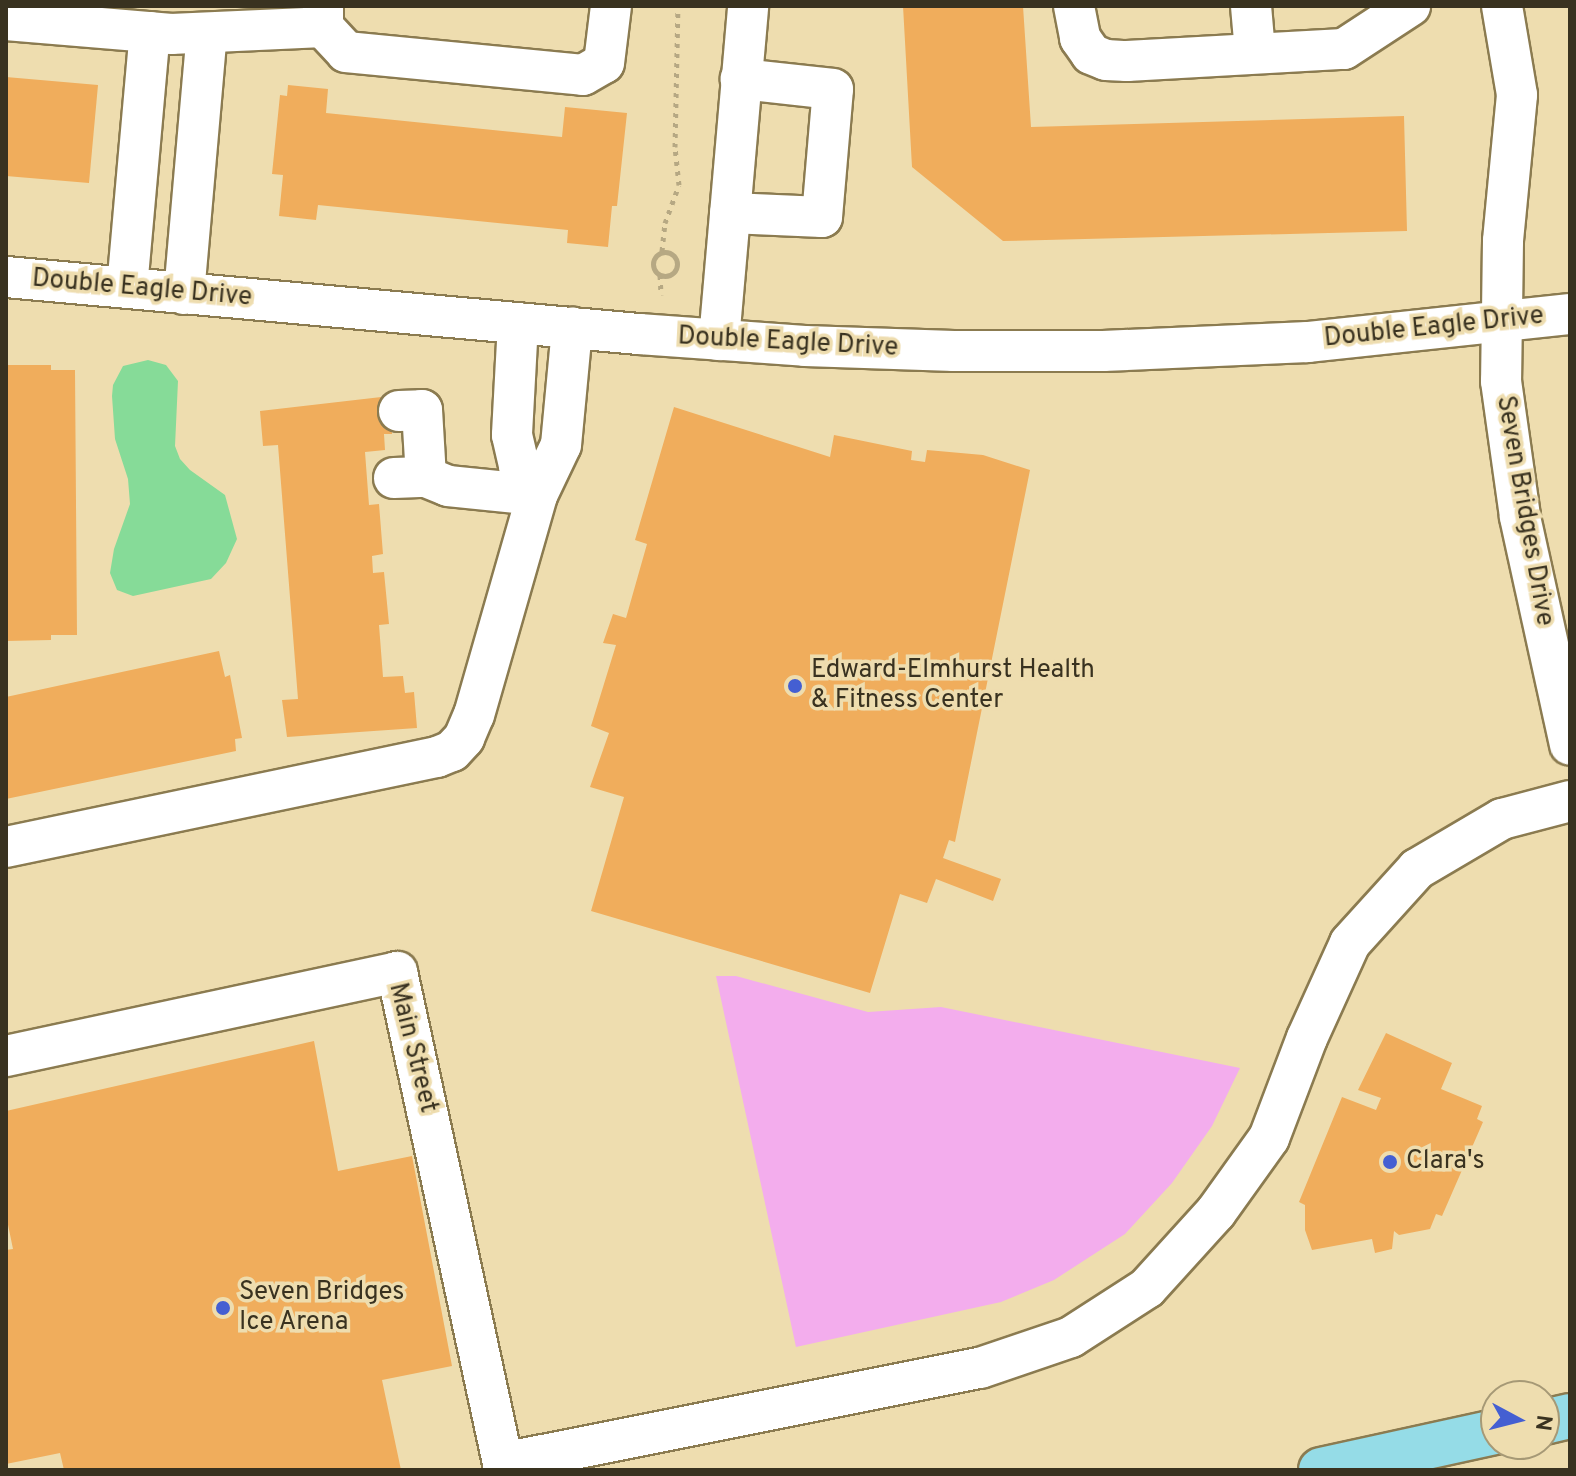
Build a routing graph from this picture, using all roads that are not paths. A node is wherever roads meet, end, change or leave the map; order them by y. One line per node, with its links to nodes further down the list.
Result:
1 (611, 6): 7 (street)
2 (748, 6): 12 (street)
3 (1074, 6): 11 (street)
4 (1251, 6): 11 (street)
5 (1410, 6): 11 (street)
6 (1502, 6): 20 (street, Seven Bridges Drive)
7 (323, 17): 10 (street)
8 (6, 20): 9 (street)
9 (150, 32): 10 (street); 13 (street)
10 (207, 33): 14 (street)
11 (1255, 52)
12 (741, 79): 15 (street); 15 (street)
13 (142, 123): 14 (street); 17 (street)
14 (199, 127): 18 (street)
15 (730, 213): 23 (street)
16 (6, 277): 17 (street, Double Eagle Drive)
17 (127, 288): 18 (street, Double Eagle Drive)
18 (184, 294): 21 (street, Double Eagle Drive)
19 (1570, 314): 20 (street, Double Eagle Drive)
20 (1501, 321): 23 (street, Double Eagle Drive); 26 (street, Seven Bridges Drive)
21 (518, 323): 22 (street, Double Eagle Drive); 25 (street)
22 (572, 328): 23 (street, Double Eagle Drive); 25 (street)
23 (719, 340)
24 (399, 411): 25 (street)
25 (537, 495): 28 (street)
26 (1570, 745)
27 (1570, 801): 29 (street, Main Street)
28 (6, 847)
29 (6, 1056)
30 (1480, 1435): 31 (main road)
31 (1321, 1470)

